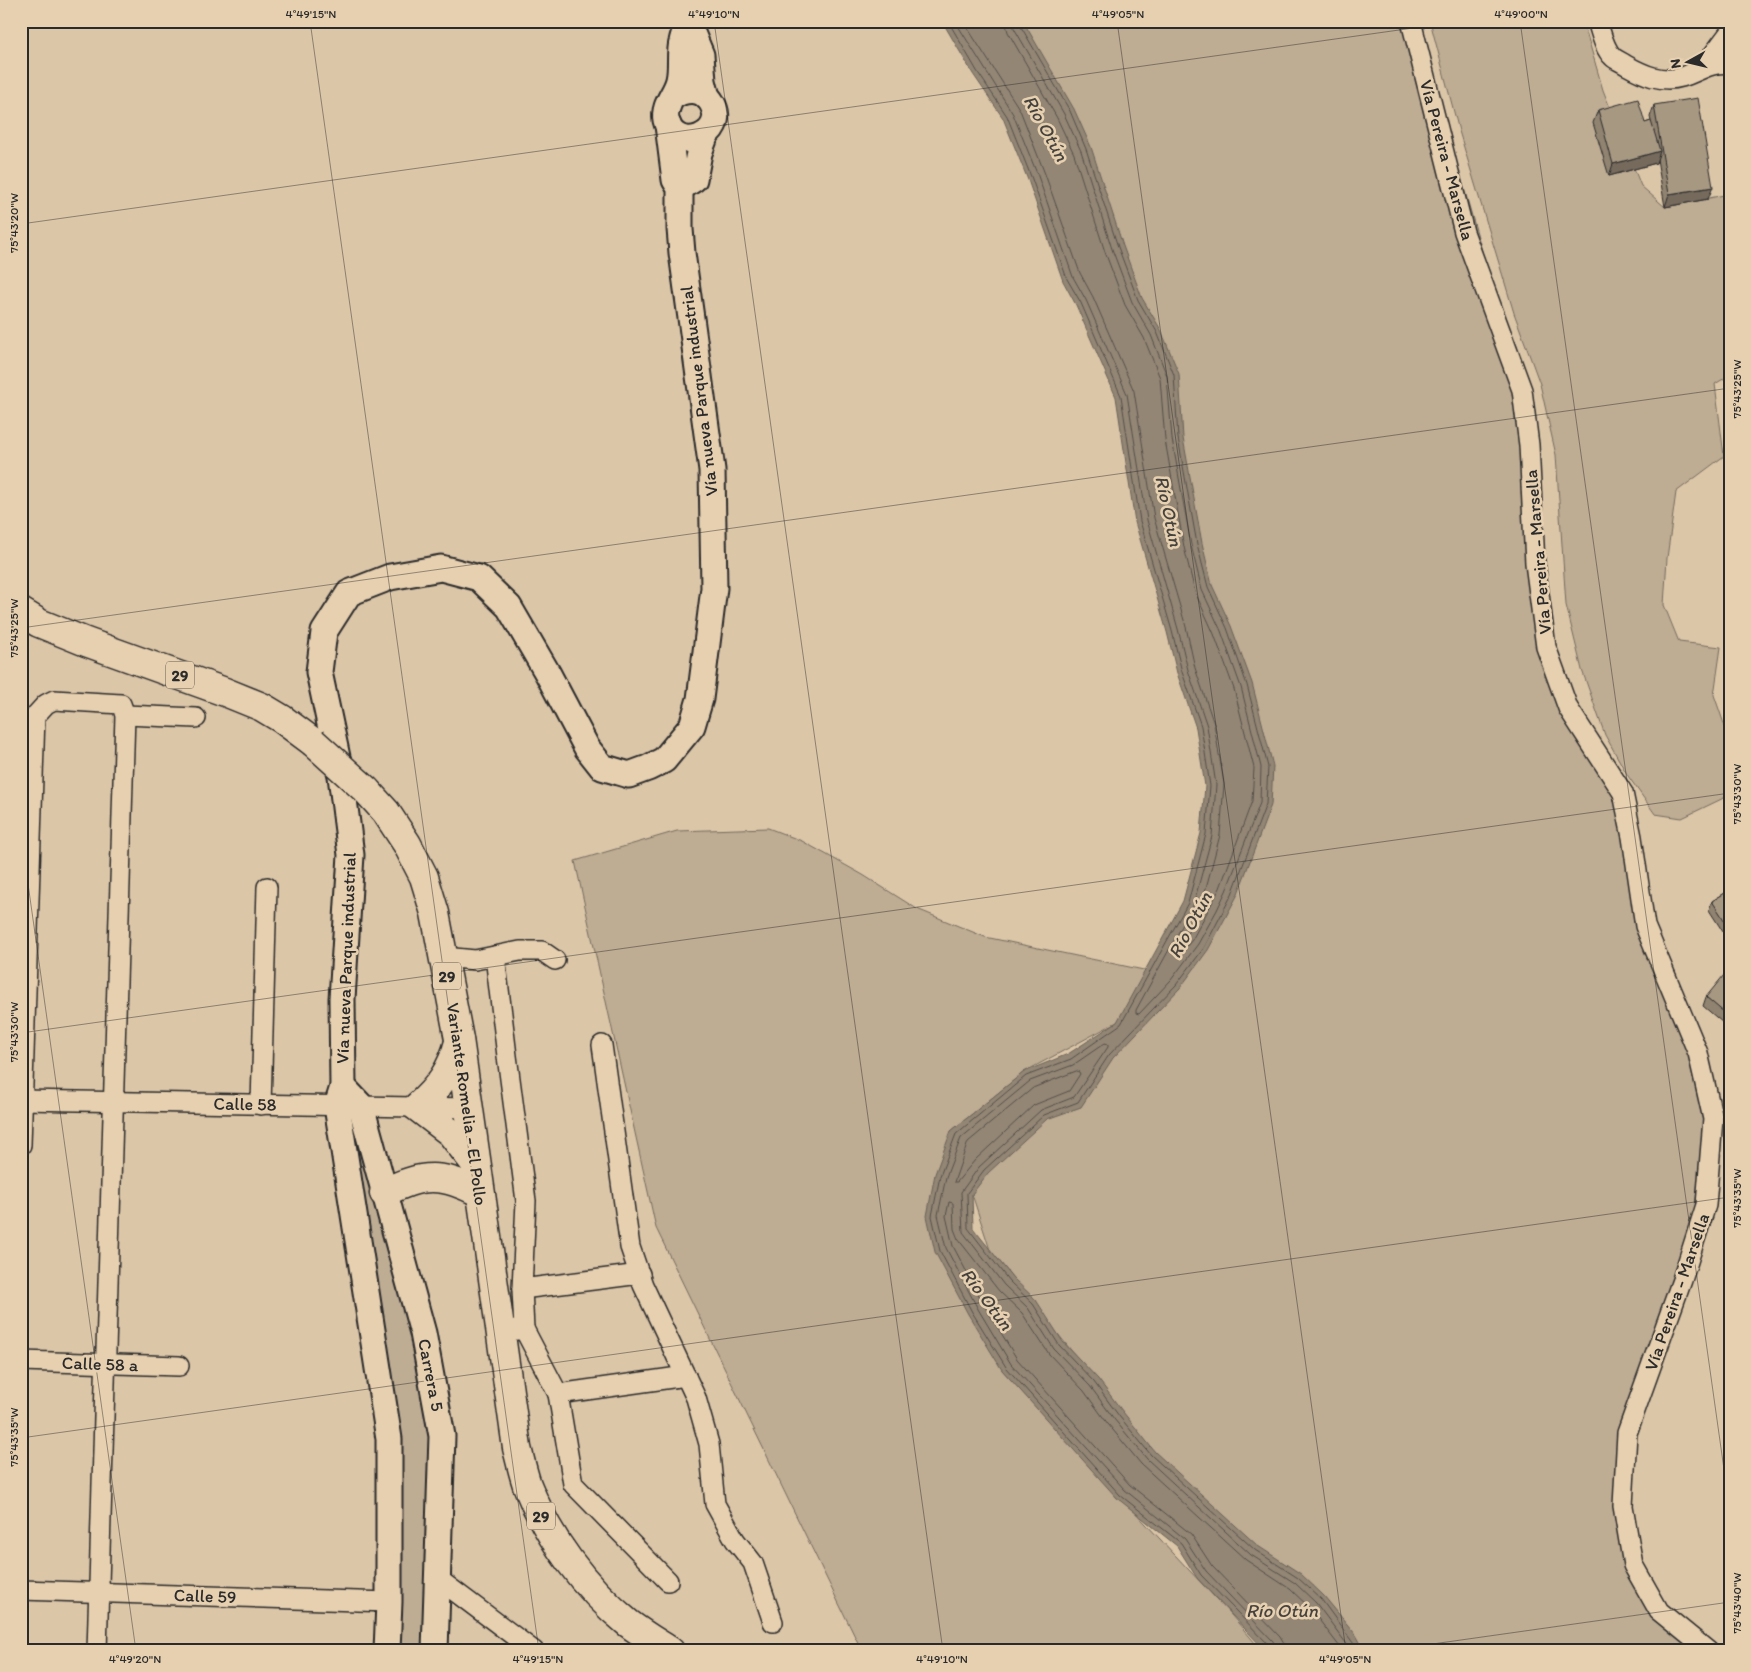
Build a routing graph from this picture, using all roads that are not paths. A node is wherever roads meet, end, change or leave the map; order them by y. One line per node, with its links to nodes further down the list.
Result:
1 (1411, 21): 51 (street, Vía Pereira - Marsella)
2 (1597, 21): 6 (street)
3 (688, 22): 7 (main road, Vía nueva Parque industrial); 8 (main road, Vía nueva Parque industrial)
4 (1730, 32): 6 (street)
5 (1730, 64): 6 (street)
6 (1703, 68)
7 (708, 96): 8 (main road); 10 (main road, Vía nueva Parque industrial)
8 (672, 97): 9 (main road, Vía nueva Parque industrial)
9 (668, 125): 10 (main road); 11 (main road, Vía nueva Parque industrial)
10 (706, 134): 11 (main road, Vía nueva Parque industrial)
11 (680, 188): 22 (main road, Vía nueva Parque industrial)
12 (21, 612): 18 (highway, Variante Romelia - El Pollo / 29, bridge)
13 (125, 716): 14 (street); 16 (street); 24 (street)
14 (196, 718)
15 (267, 887): 25 (street)
16 (24, 939): 23 (street)
17 (495, 956): 18 (street); 19 (street); 33 (street)
18 (444, 957): 20 (highway, Variante Romelia - El Pollo / 29)
19 (555, 960)
20 (459, 1039): 26 (highway); 27 (highway, Variante Romelia - El Pollo / 29)
21 (602, 1045): 32 (street)
22 (347, 1099): 25 (street, Calle 58); 26 (street, Calle 58); 30 (main road, Carrera 5); 44 (main road)
23 (22, 1100): 24 (street, Calle 58); 28 (street)
24 (114, 1102): 25 (street, Calle 58); 36 (street)
25 (260, 1104)
26 (417, 1107): 27 (street, Calle 58); 29 (highway)
27 (469, 1108): 29 (highway, Variante Romelia - El Pollo / 29)
28 (21, 1145)
29 (476, 1166): 31 (highway, Variante Romelia - El Pollo / 29)
30 (384, 1193): 31 (highway); 40 (main road, Carrera 5)
31 (480, 1193): 34 (highway, Variante Romelia - El Pollo / 29)
32 (640, 1274): 33 (street); 38 (street)
33 (522, 1289): 34 (street)
34 (513, 1331): 39 (street); 50 (highway, Variante Romelia - El Pollo / 29)
35 (21, 1361): 36 (street, Calle 58 a)
36 (106, 1364): 37 (street, Calle 58 a); 43 (street)
37 (178, 1366)
38 (686, 1376): 39 (street); 45 (street)
39 (558, 1394): 41 (street)
40 (437, 1578): 48 (main road, Carrera 5); 49 (street)
41 (668, 1581)
42 (21, 1590): 43 (street, Calle 59)
43 (99, 1593): 44 (street, Calle 59); 46 (street)
44 (389, 1602): 47 (main road)
45 (773, 1622)
46 (97, 1651)
47 (387, 1651)
48 (435, 1651)
49 (534, 1651)
50 (670, 1651)
51 (1708, 1651)

